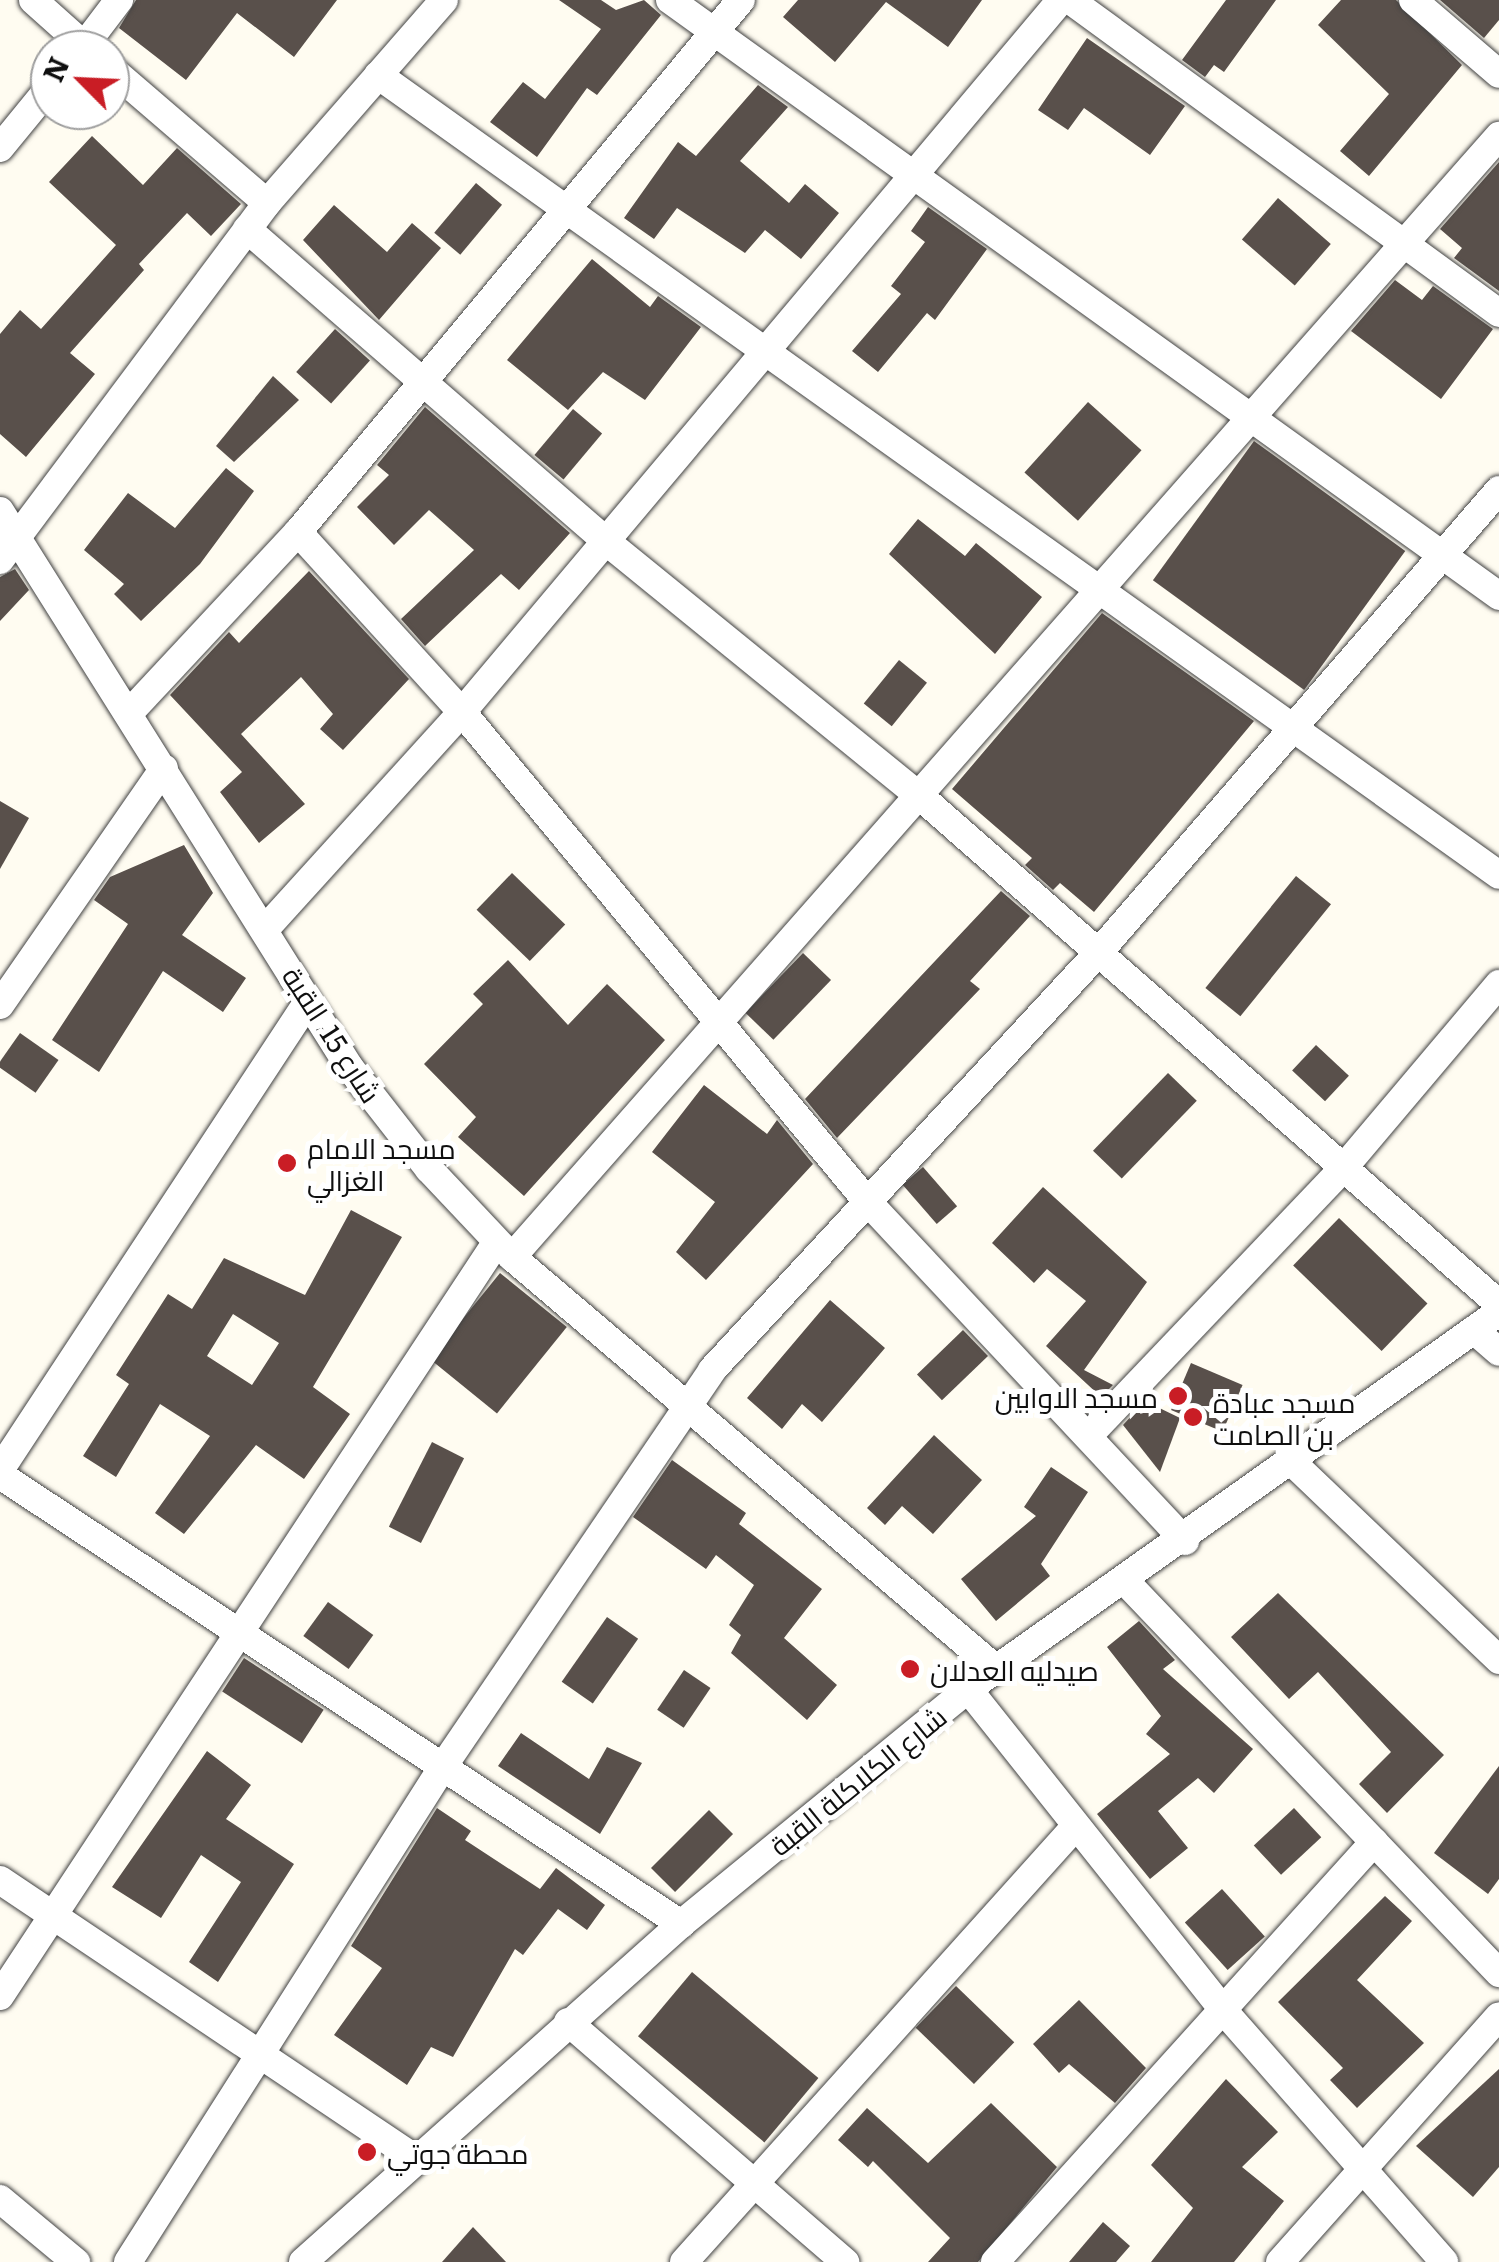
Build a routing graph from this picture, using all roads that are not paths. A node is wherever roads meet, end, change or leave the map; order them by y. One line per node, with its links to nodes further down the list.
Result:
1 (33, 0): 9 (street)
2 (119, 0): 10 (street)
3 (444, 0): 13 (street)
4 (670, 0): 11 (street)
5 (741, 0): 11 (street)
6 (1062, 0): 18 (street)
7 (1070, 0): 22 (street)
8 (1413, 0): 12 (street)
9 (64, 30)
10 (98, 30)
11 (715, 31): 18 (street); 20 (street)
12 (1499, 74)
13 (378, 75): 19 (street); 20 (street)
14 (130, 85): 19 (street)
15 (30, 111): 17 (street)
16 (1499, 136): 22 (street)
17 (0, 148)
18 (913, 174): 24 (street); 26 (street)
19 (268, 203): 21 (street)
20 (564, 214): 24 (street); 25 (street)
21 (248, 228): 25 (street); 28 (street)
22 (1406, 244): 23 (street); 26 (street)
23 (1499, 312)
24 (757, 354): 30 (street); 33 (street)
25 (425, 383): 29 (street); 30 (street)
26 (1252, 414): 31 (street); 33 (street)
27 (1499, 490): 31 (street)
28 (9, 522): 32 (street); 35 (street, شارع 15، القبة)
29 (298, 532): 35 (street); 36 (street)
30 (602, 538): 36 (street); 39 (street)
31 (1440, 555): 34 (street); 37 (street)
32 (0, 560)
33 (1101, 589): 37 (street); 39 (street)
34 (1499, 596)
35 (131, 711): 38 (street, شارع 15، القبة)
36 (462, 712): 41 (street); 46 (street)
37 (1292, 723): 40 (street); 42 (street)
38 (164, 768): 41 (street, شارع 15، القبة); 45 (street)
39 (920, 797): 42 (street); 46 (street)
40 (1499, 875)
41 (267, 927): 44 (street, شارع 15، القبة)
42 (1099, 952): 47 (street); 48 (street)
43 (1499, 984): 47 (street)
44 (307, 1003): 49 (street, شارع 15، القبة); 57 (street)
45 (0, 1005)
46 (722, 1023): 48 (street); 49 (street)
47 (1346, 1165): 50 (street); 55 (street)
48 (866, 1200): 54 (street); 55 (street)
49 (504, 1250): 54 (street, شارع 15، القبة); 60 (street)
50 (1499, 1304)
51 (1499, 1312): 52 (street, شارع الكلاكلة القبة)
52 (1474, 1330): 53 (street); 56 (street, شارع الكلاكلة القبة)
53 (1499, 1352)
54 (683, 1408): 62 (street, شارع 15، القبة); 64 (street)
55 (1092, 1432): 58 (street)
56 (1293, 1462): 58 (street, شارع الكلاكلة القبة); 61 (street)
57 (0, 1473): 60 (street)
58 (1185, 1541): 59 (street, شارع الكلاكلة القبة)
59 (1125, 1581): 62 (street, شارع الكلاكلة القبة); 66 (street)
60 (240, 1635): 64 (street); 68 (street)
61 (1499, 1660)
62 (995, 1668): 63 (street, شارع الكلاكلة القبة)
63 (968, 1689): 65 (street); 69 (street, شارع الكلاكلة القبة)
64 (442, 1768): 69 (street); 75 (street)
65 (1074, 1828): 72 (street); 78 (street)
66 (1374, 1842): 70 (street); 72 (street)
67 (0, 1880): 68 (street)
68 (51, 1917): 71 (street); 75 (street)
69 (681, 1924): 74 (street, شارع الكلاكلة القبة)
70 (1499, 1974)
71 (0, 1996)
72 (1223, 2010): 77 (street); 85 (street)
73 (1499, 2016): 77 (street)
74 (568, 2022): 76 (street, شارع الكلاكلة القبة); 78 (street)
75 (259, 2058): 76 (street); 82 (street)
76 (416, 2159): 80 (street, شارع الكلاكلة القبة)
77 (1362, 2164): 86 (street); 87 (street)
78 (752, 2179): 83 (street); 84 (street)
79 (0, 2200): 81 (street)
80 (314, 2259)
81 (76, 2262)
82 (128, 2262)
83 (684, 2262)
84 (844, 2262)
85 (994, 2262)
86 (1280, 2262)
87 (1444, 2262)

